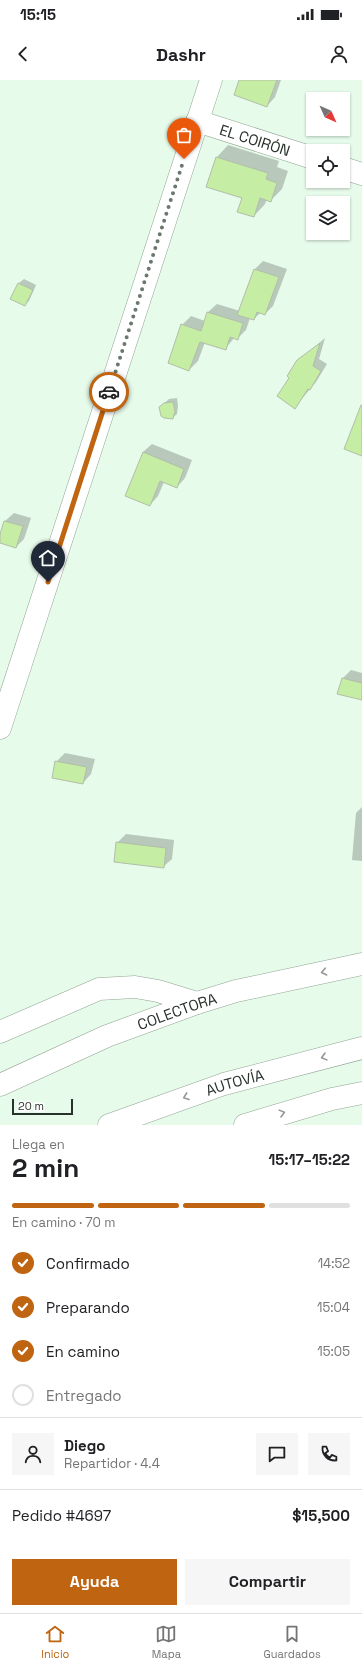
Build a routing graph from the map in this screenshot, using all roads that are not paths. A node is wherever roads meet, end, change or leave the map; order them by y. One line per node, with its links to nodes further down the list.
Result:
1 (211, 80): 2 (street)
2 (197, 121): 3 (street, EL COIRÓN); 6 (street)
3 (306, 156)
4 (350, 170): 5 (street)
5 (362, 174)
6 (0, 728)
7 (362, 964): 8 (street, COLECTORA, one-way to 8)
8 (197, 1003): 9 (street); 11 (street, COLECTORA)
9 (0, 1032)
10 (362, 1048): 13 (street, AUTOVÍA, one-way to 13)
11 (0, 1085)
12 (362, 1093): 14 (street, one-way to 12)
13 (110, 1125)
14 (245, 1125)

